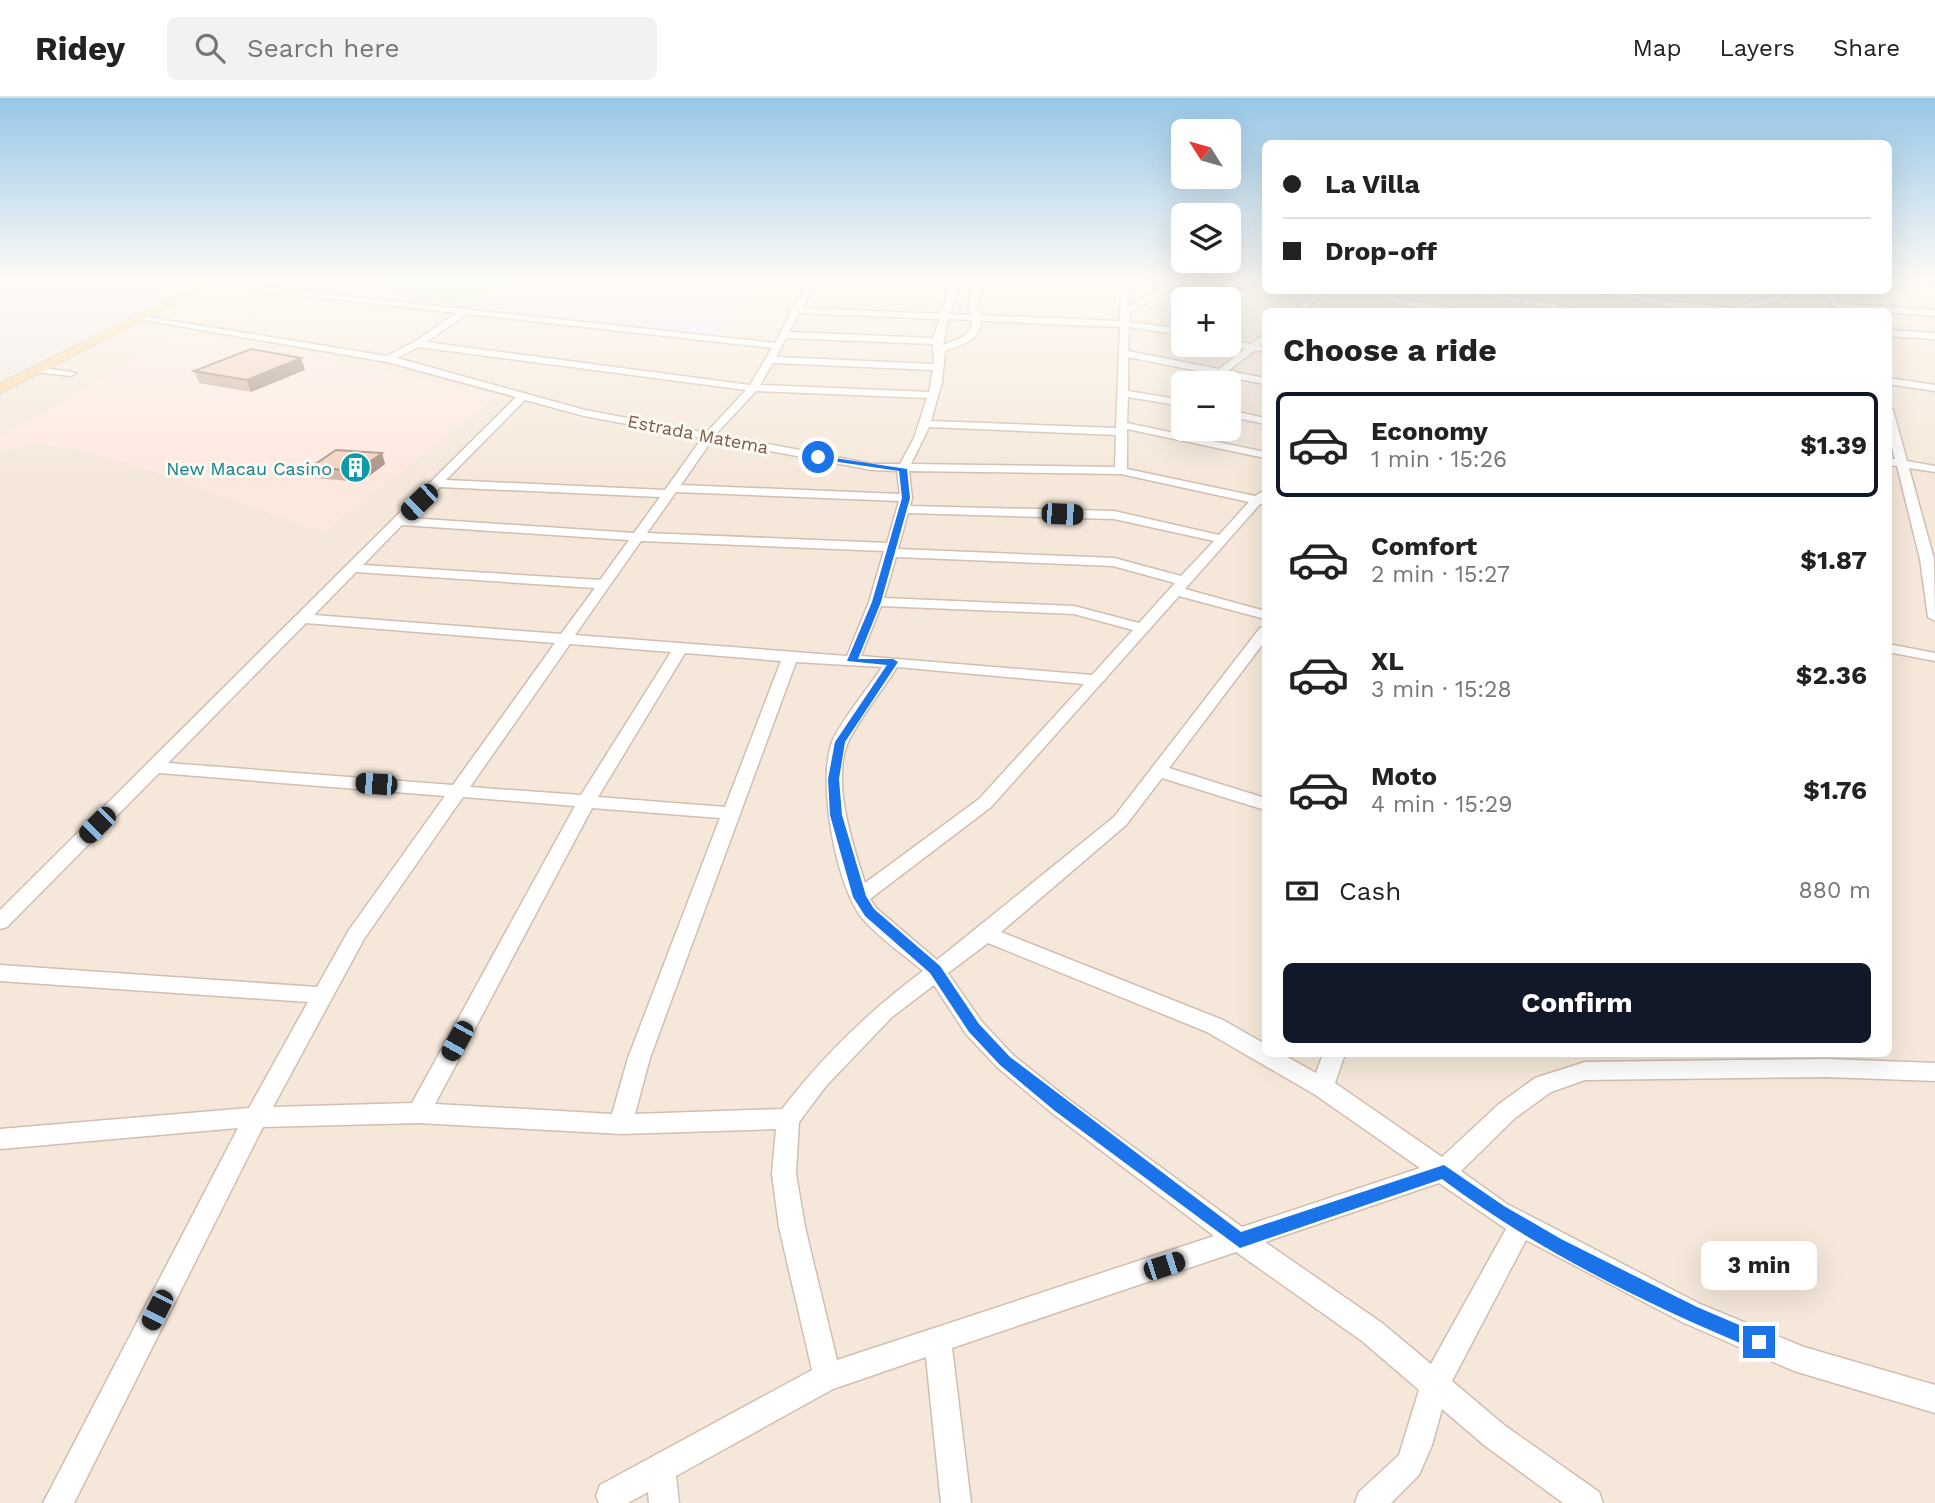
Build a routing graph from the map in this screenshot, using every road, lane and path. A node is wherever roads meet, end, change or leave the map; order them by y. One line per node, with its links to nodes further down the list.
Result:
1 (778, 346): 12 (street)
2 (82, 347): 14 (main road)
3 (312, 347): 11 (street, Estrada Matema)
4 (412, 347): 11 (street)
5 (437, 347): 21 (street)
6 (938, 347): 13 (street)
7 (1122, 347): 10 (street)
8 (1253, 347): 9 (street); 16 (street)
9 (1262, 349)
10 (1122, 352): 15 (street); 24 (street)
11 (388, 359): 26 (street, Estrada Matema)
12 (769, 360): 13 (street); 21 (street)
13 (940, 367): 25 (street)
14 (38, 370): 17 (street); 23 (main road)
15 (1216, 371)
16 (1222, 371)
17 (71, 373)
18 (1241, 376): 19 (street)
19 (1262, 380)
20 (1892, 382): 22 (street)
21 (753, 388): 25 (street); 32 (street)
22 (1935, 388)
23 (0, 389)
24 (1122, 393): 27 (street); 31 (street)
25 (933, 395): 30 (street)
26 (522, 397): 32 (street, Estrada Matema); 38 (street)
27 (1171, 401)
28 (1241, 416): 29 (street)
29 (1262, 420)
30 (924, 424): 31 (street); 35 (street)
31 (1122, 429): 33 (street); 37 (street)
32 (709, 436): 35 (street, Estrada Matema); 39 (street)
33 (1262, 454)
34 (1894, 462): 36 (street); 46 (street)
35 (903, 469): 37 (street, Estrada Matema); 41 (street)
36 (1935, 469)
37 (1121, 471): 40 (street, Estrada Matema)
38 (439, 483): 39 (street); 42 (street)
39 (672, 491): 41 (street); 43 (street)
40 (1262, 498): 44 (street)
41 (904, 503): 44 (street); 45 (street)
42 (399, 521): 43 (street); 47 (street)
43 (638, 537): 45 (street); 48 (street)
44 (1221, 539): 49 (street)
45 (891, 550): 49 (street); 50 (street)
46 (1931, 560): 52 (street)
47 (351, 568): 48 (street); 53 (street)
48 (604, 584): 56 (street)
49 (1179, 586): 51 (street); 54 (street)
50 (876, 602): 54 (street); 61 (street)
51 (1262, 614)
52 (1935, 617)
53 (303, 618): 56 (street); 64 (street)
54 (1141, 628): 63 (street)
55 (1262, 635): 65 (street)
56 (563, 639): 57 (street); 66 (street)
57 (681, 648): 59 (street); 67 (street)
58 (1892, 649): 60 (street)
59 (790, 657): 61 (street); 69 (street)
60 (1935, 657)
61 (852, 661): 62 (street)
62 (893, 662): 63 (street); 70 (street)
63 (1095, 680): 70 (street)
64 (155, 767): 66 (street); 71 (street)
65 (1159, 771): 68 (street); 72 (street)
66 (459, 790): 67 (street); 75 (street)
67 (586, 802): 69 (street); 83 (street)
68 (1262, 803)
69 (730, 813): 86 (street)
70 (859, 897): 73 (street)
71 (0, 922)
72 (986, 934): 73 (street); 76 (street)
73 (935, 970): 85 (street); 90 (street)
74 (0, 973): 75 (street)
75 (322, 995): 84 (street)
76 (1262, 1053)
77 (1269, 1057): 82 (street)
78 (1333, 1057): 82 (street)
79 (1828, 1061): 80 (street); 81 (street)
80 (1747, 1062): 88 (street)
81 (1935, 1072)
82 (1322, 1087): 88 (street)
83 (419, 1113): 84 (street); 86 (street)
84 (256, 1117): 87 (street); 97 (street)
85 (788, 1119): 86 (street); 92 (street)
86 (621, 1124)
87 (0, 1139)
88 (1444, 1171): 89 (street); 90 (street)
89 (1521, 1225): 93 (street); 94 (street)
90 (1240, 1240): 91 (street); 93 (street)
91 (938, 1341): 92 (street); 99 (street)
92 (827, 1377): 95 (street)
93 (1435, 1384): 100 (street); 101 (street)
94 (1935, 1399)
95 (660, 1469): 96 (street); 98 (street)
96 (611, 1496)
97 (58, 1503)
98 (664, 1503)
99 (956, 1503)
100 (1370, 1503)
101 (1588, 1503)

